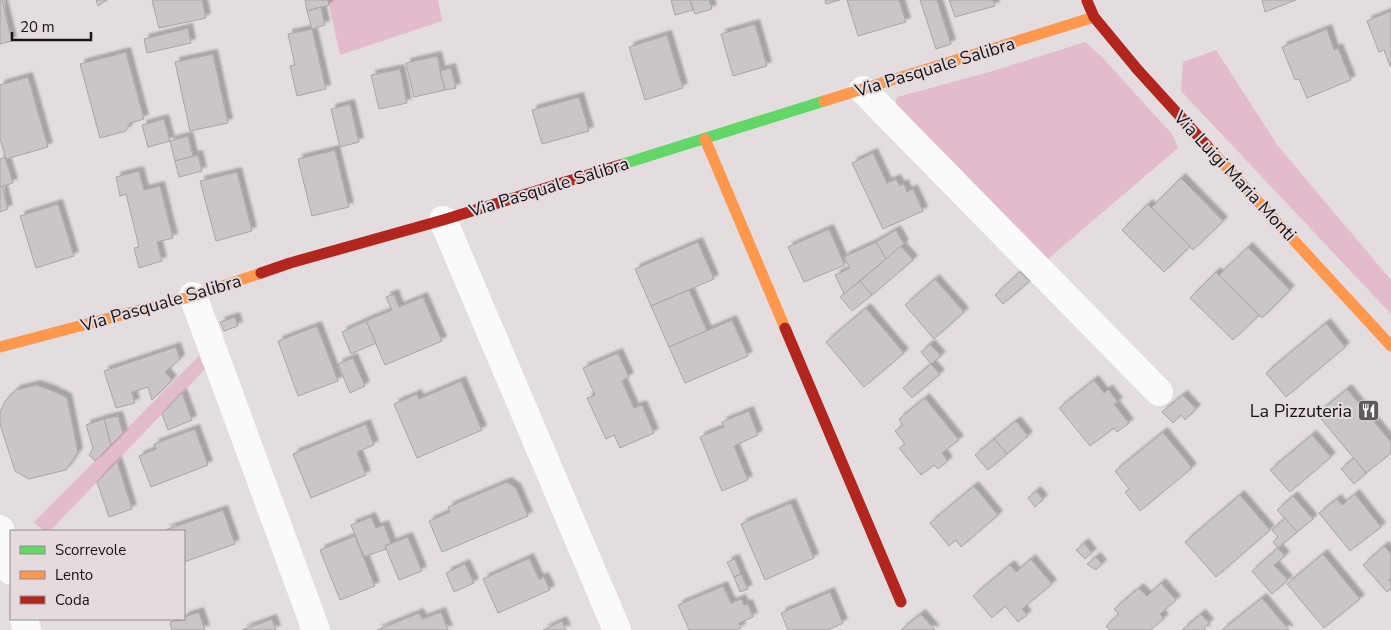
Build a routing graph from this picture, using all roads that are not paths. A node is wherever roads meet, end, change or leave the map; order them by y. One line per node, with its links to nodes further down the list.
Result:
1 (1086, 0): 2 (street, Via Luigi Maria Monti)
2 (1094, 17): 3 (street, Via Pasquale Salibra); 7 (street, Via Luigi Maria Monti)
3 (863, 90): 4 (street, Via Pasquale Salibra); 9 (street)
4 (705, 139): 5 (street, Via Pasquale Salibra); 12 (street)
5 (443, 220): 6 (street, Via Pasquale Salibra); 14 (street)
6 (193, 296): 8 (street, Via Pasquale Salibra); 13 (street)
7 (1390, 345)
8 (0, 347)
9 (1159, 392)
10 (0, 529): 11 (street)
11 (10, 567)
12 (901, 602)
13 (316, 630)
14 (616, 630)

